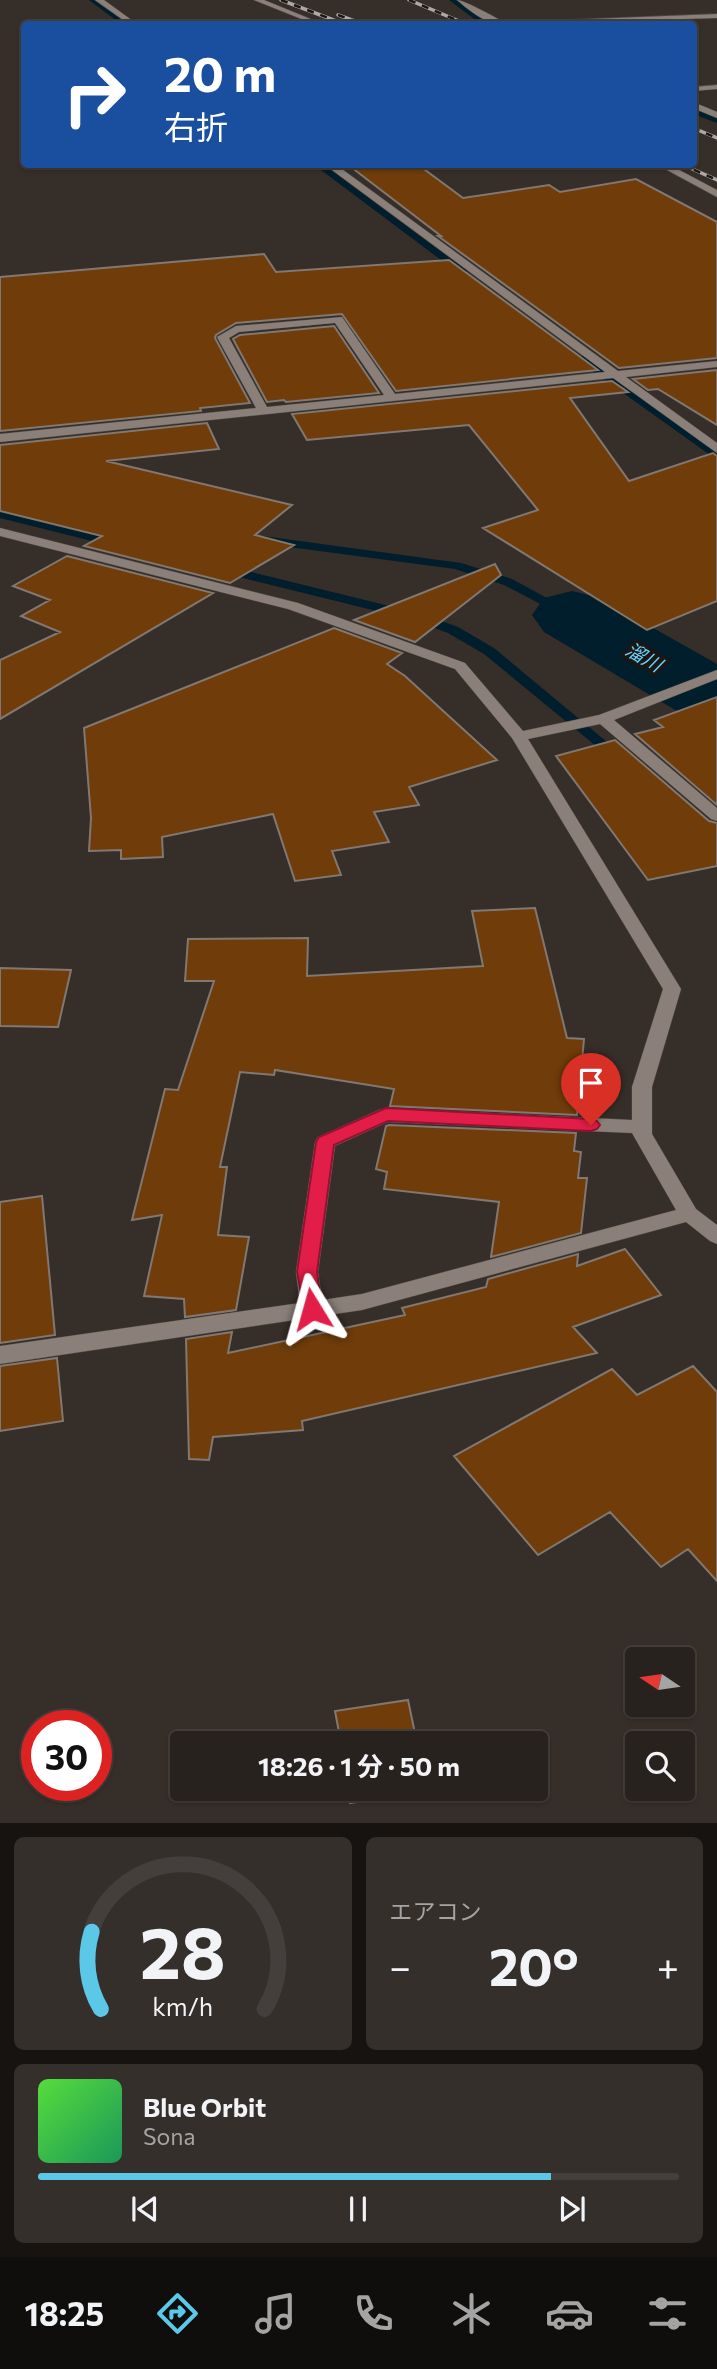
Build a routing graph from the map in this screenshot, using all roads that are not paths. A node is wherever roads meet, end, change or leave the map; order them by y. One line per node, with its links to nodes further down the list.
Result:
1 (99, 0): 6 (street)
2 (258, 0): 7 (street)
3 (461, 0): 8 (street)
4 (717, 16): 5 (street)
5 (681, 18): 9 (street); 10 (street)
6 (129, 21)
7 (311, 21)
8 (496, 21)
9 (598, 21)
10 (684, 21)
11 (717, 87): 12 (street)
12 (697, 89)
13 (697, 106): 14 (street)
14 (717, 115)
15 (333, 168): 19 (street)
16 (668, 168): 17 (street)
17 (717, 194)
18 (717, 364): 19 (street)
19 (611, 374): 20 (street); 23 (street)
20 (391, 397): 21 (street); 21 (street)
21 (263, 411): 22 (street)
22 (0, 438)
23 (717, 449)
24 (0, 532): 27 (street)
25 (717, 674): 26 (street)
26 (602, 719): 27 (street); 28 (street)
27 (519, 736): 29 (street)
28 (717, 816)
29 (642, 1127): 30 (street); 32 (street)
30 (689, 1214): 31 (street); 32 (street)
31 (717, 1236)
32 (312, 1309): 33 (street)
33 (0, 1354)

